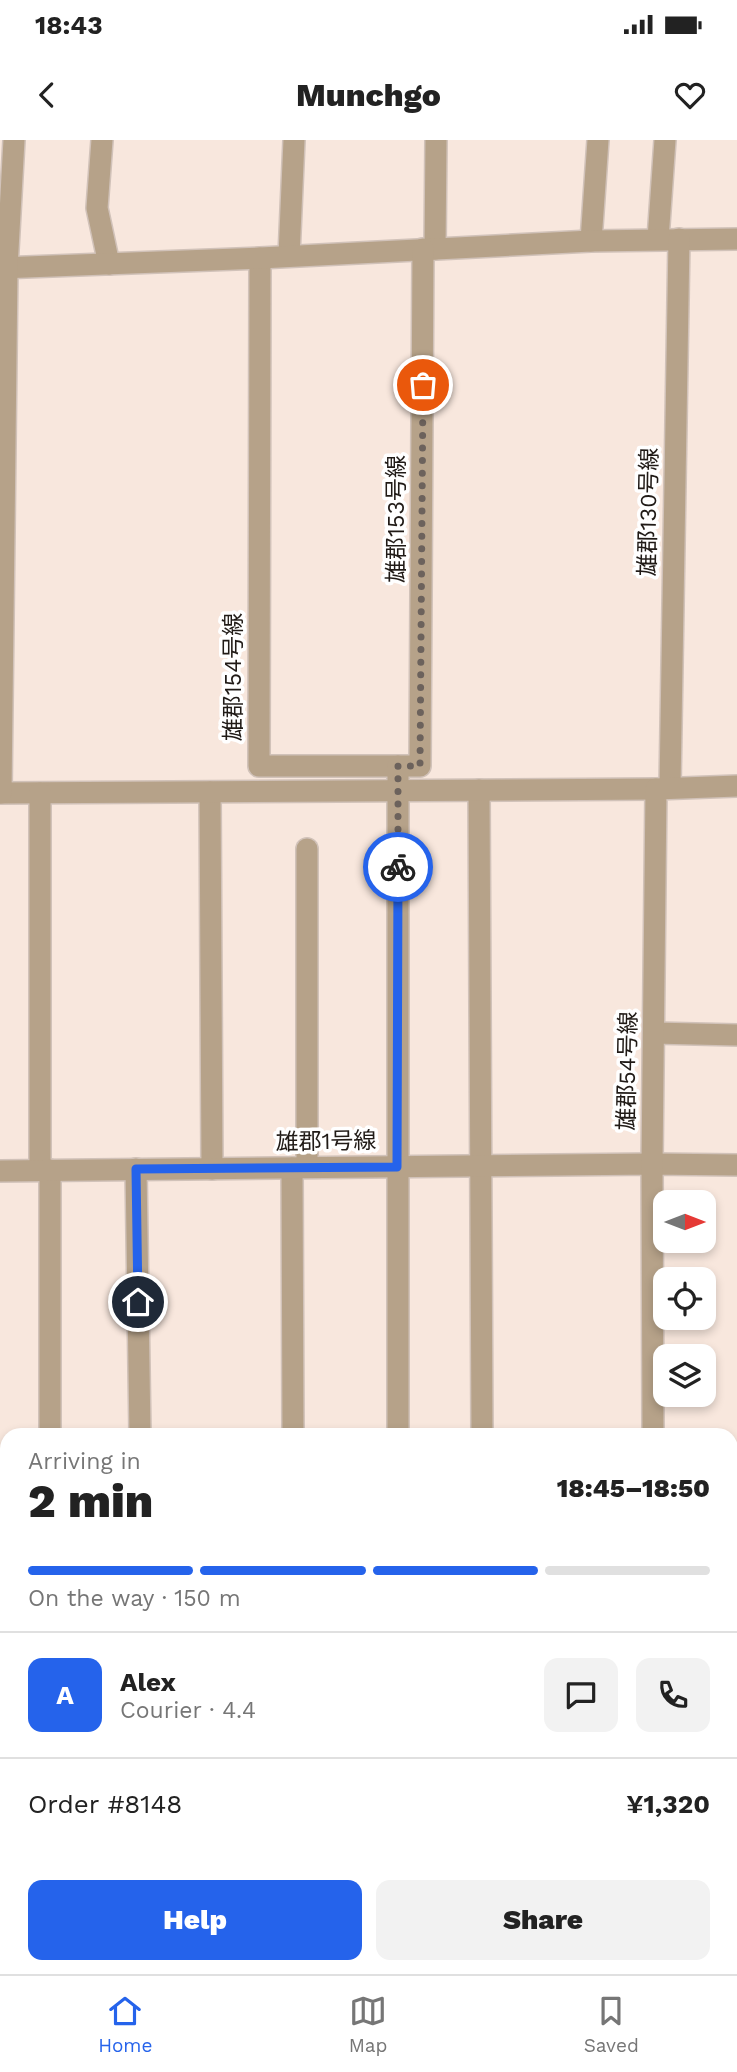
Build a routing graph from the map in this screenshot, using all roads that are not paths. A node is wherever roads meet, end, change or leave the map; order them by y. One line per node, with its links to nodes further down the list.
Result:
1 (14, 140): 14 (street)
2 (102, 140): 13 (street)
3 (294, 140): 11 (street)
4 (436, 140): 10 (street)
5 (598, 140): 9 (street)
6 (665, 140): 7 (street, 雄郡130号線)
7 (669, 239): 8 (street); 9 (street); 17 (street, 雄郡130号線)
8 (737, 239)
9 (592, 241): 10 (street)
10 (429, 249): 11 (street); 15 (street, 雄郡153号線)
11 (289, 256): 12 (street)
12 (260, 258): 13 (street); 15 (street, 雄郡154号線)
13 (109, 264): 14 (street)
14 (4, 268): 21 (street)
15 (398, 766): 18 (street)
16 (737, 786): 17 (street)
17 (663, 788): 19 (street); 24 (street, 雄郡54号線)
18 (398, 790): 19 (street); 20 (street); 29 (street)
19 (479, 790): 28 (street)
20 (210, 792): 22 (street); 32 (street)
21 (1, 793): 22 (street)
22 (40, 793): 33 (street)
23 (307, 849): 30 (street)
24 (653, 1033): 25 (street); 26 (street, 雄郡54号線)
25 (737, 1035)
26 (652, 1164): 27 (street, 雄郡1号線); 28 (street, 雄郡1号線); 40 (street, 雄郡54号線)
27 (737, 1165)
28 (479, 1166): 29 (street, 雄郡1号線); 39 (street)
29 (397, 1167): 30 (street, 雄郡1号線); 38 (street)
30 (299, 1168): 32 (street, 雄郡1号線); 37 (street)
31 (136, 1169): 32 (street, 雄郡1号線); 33 (street, 雄郡1号線); 36 (street)
32 (212, 1169)
33 (45, 1170): 34 (street, 雄郡1号線); 35 (street)
34 (0, 1171)
35 (50, 1428)
36 (140, 1428)
37 (293, 1428)
38 (398, 1428)
39 (482, 1428)
40 (653, 1428)

